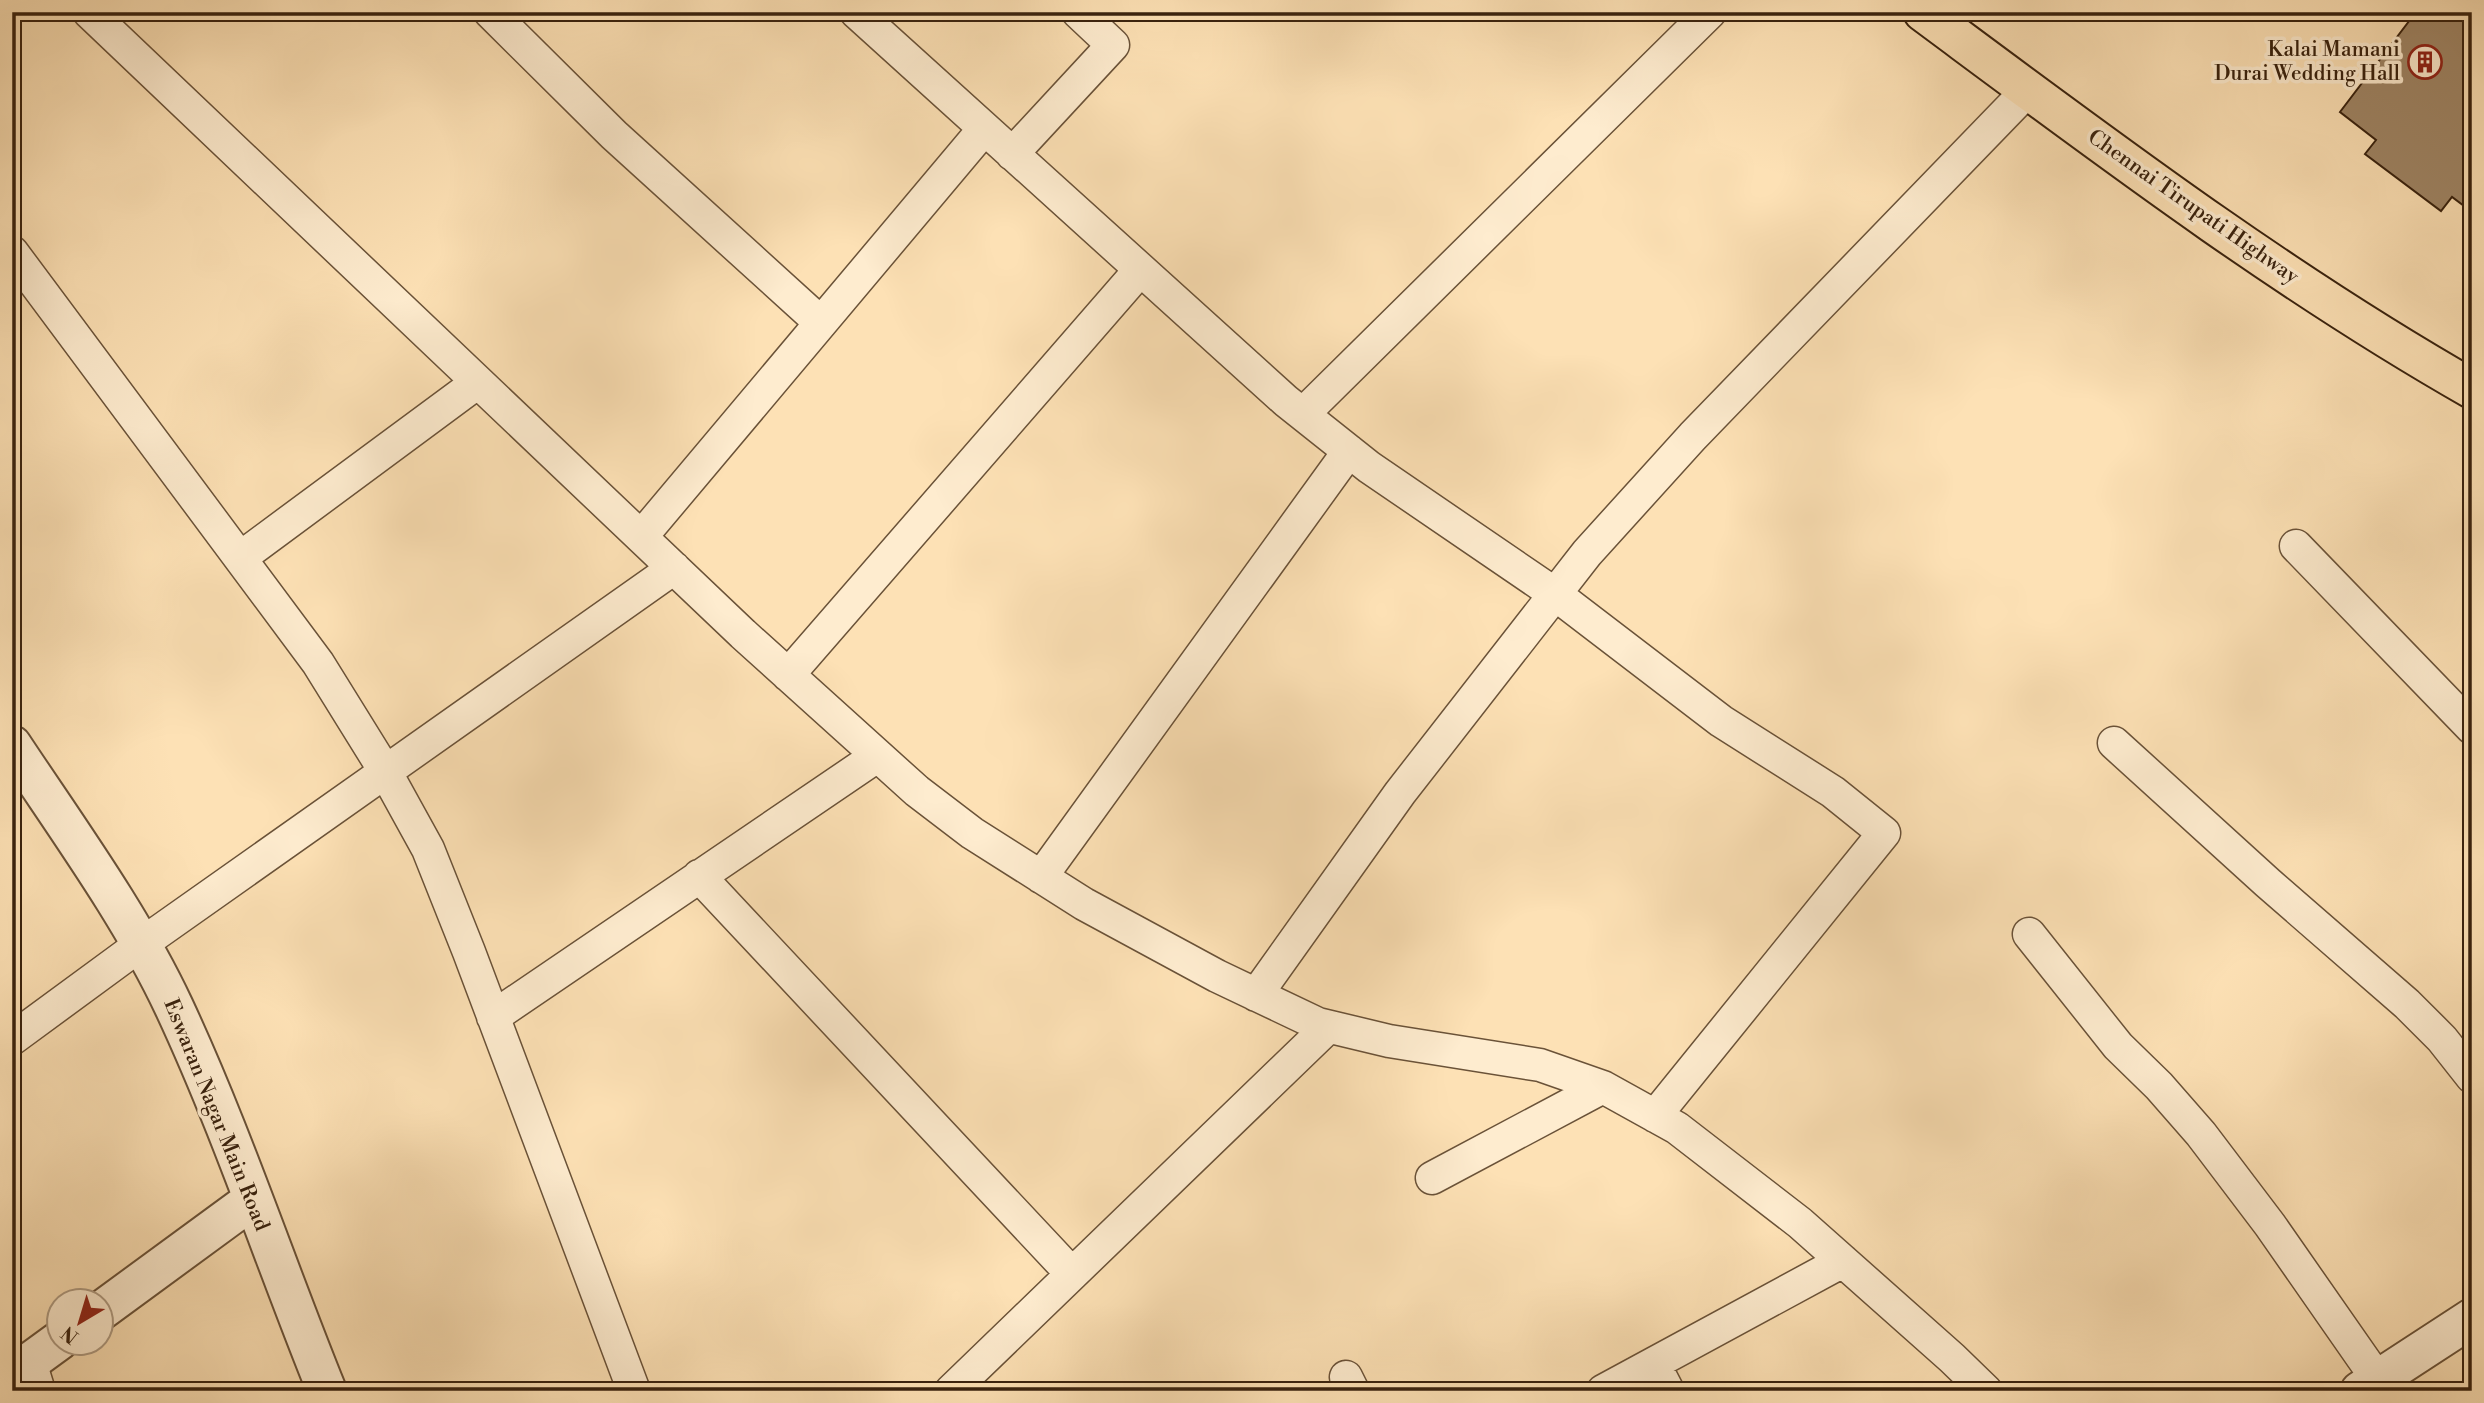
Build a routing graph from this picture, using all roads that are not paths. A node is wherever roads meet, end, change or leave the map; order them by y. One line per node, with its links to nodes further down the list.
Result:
1 (89, 12): 13 (street)
2 (491, 12): 12 (street)
3 (856, 12): 8 (street)
4 (1078, 12): 9 (street)
5 (1710, 12): 15 (street)
6 (1923, 12): 7 (main road, Chennai Tirupati Highway)
7 (2028, 90): 14 (main road, Chennai Tirupati Highway); 21 (street)
8 (984, 129): 9 (street); 12 (street)
9 (1012, 154): 11 (street)
10 (12, 252): 19 (street)
11 (1140, 270): 15 (street); 22 (street)
12 (821, 323): 17 (street)
13 (478, 382): 17 (street); 19 (street)
14 (2472, 389)
15 (1303, 415): 16 (street)
16 (1349, 452): 21 (street); 29 (street)
17 (641, 537): 20 (street)
18 (2296, 546): 23 (street)
19 (240, 558): 27 (street)
20 (674, 568): 22 (street); 27 (street)
21 (1555, 594): 32 (street); 38 (street)
22 (788, 675): 26 (street)
23 (2472, 728)
24 (2113, 743): 36 (street)
25 (12, 745): 31 (street, Eswaran Nagar Main Road)
26 (877, 756): 28 (street); 29 (street)
27 (385, 771): 31 (street); 33 (street)
28 (699, 876): 33 (street); 42 (street)
29 (1041, 877): 32 (street)
30 (2029, 934): 46 (street)
31 (140, 945): 35 (street); 40 (street, Eswaran Nagar Main Road)
32 (1256, 995): 34 (street)
33 (493, 1017): 48 (street)
34 (1328, 1027): 37 (street); 42 (street)
35 (12, 1039)
36 (2472, 1077)
37 (1603, 1087): 38 (street); 39 (street)
38 (1656, 1116): 41 (street)
39 (1432, 1178)
40 (252, 1200): 43 (street); 47 (street, Eswaran Nagar Main Road)
41 (1843, 1261): 45 (street); 51 (street)
42 (1072, 1274): 49 (street)
43 (116, 1300)
44 (2472, 1318): 46 (street)
45 (1661, 1377): 50 (street)
46 (2369, 1385)
47 (327, 1391)
48 (634, 1391)
49 (951, 1391)
50 (1604, 1391)
51 (1986, 1391)

